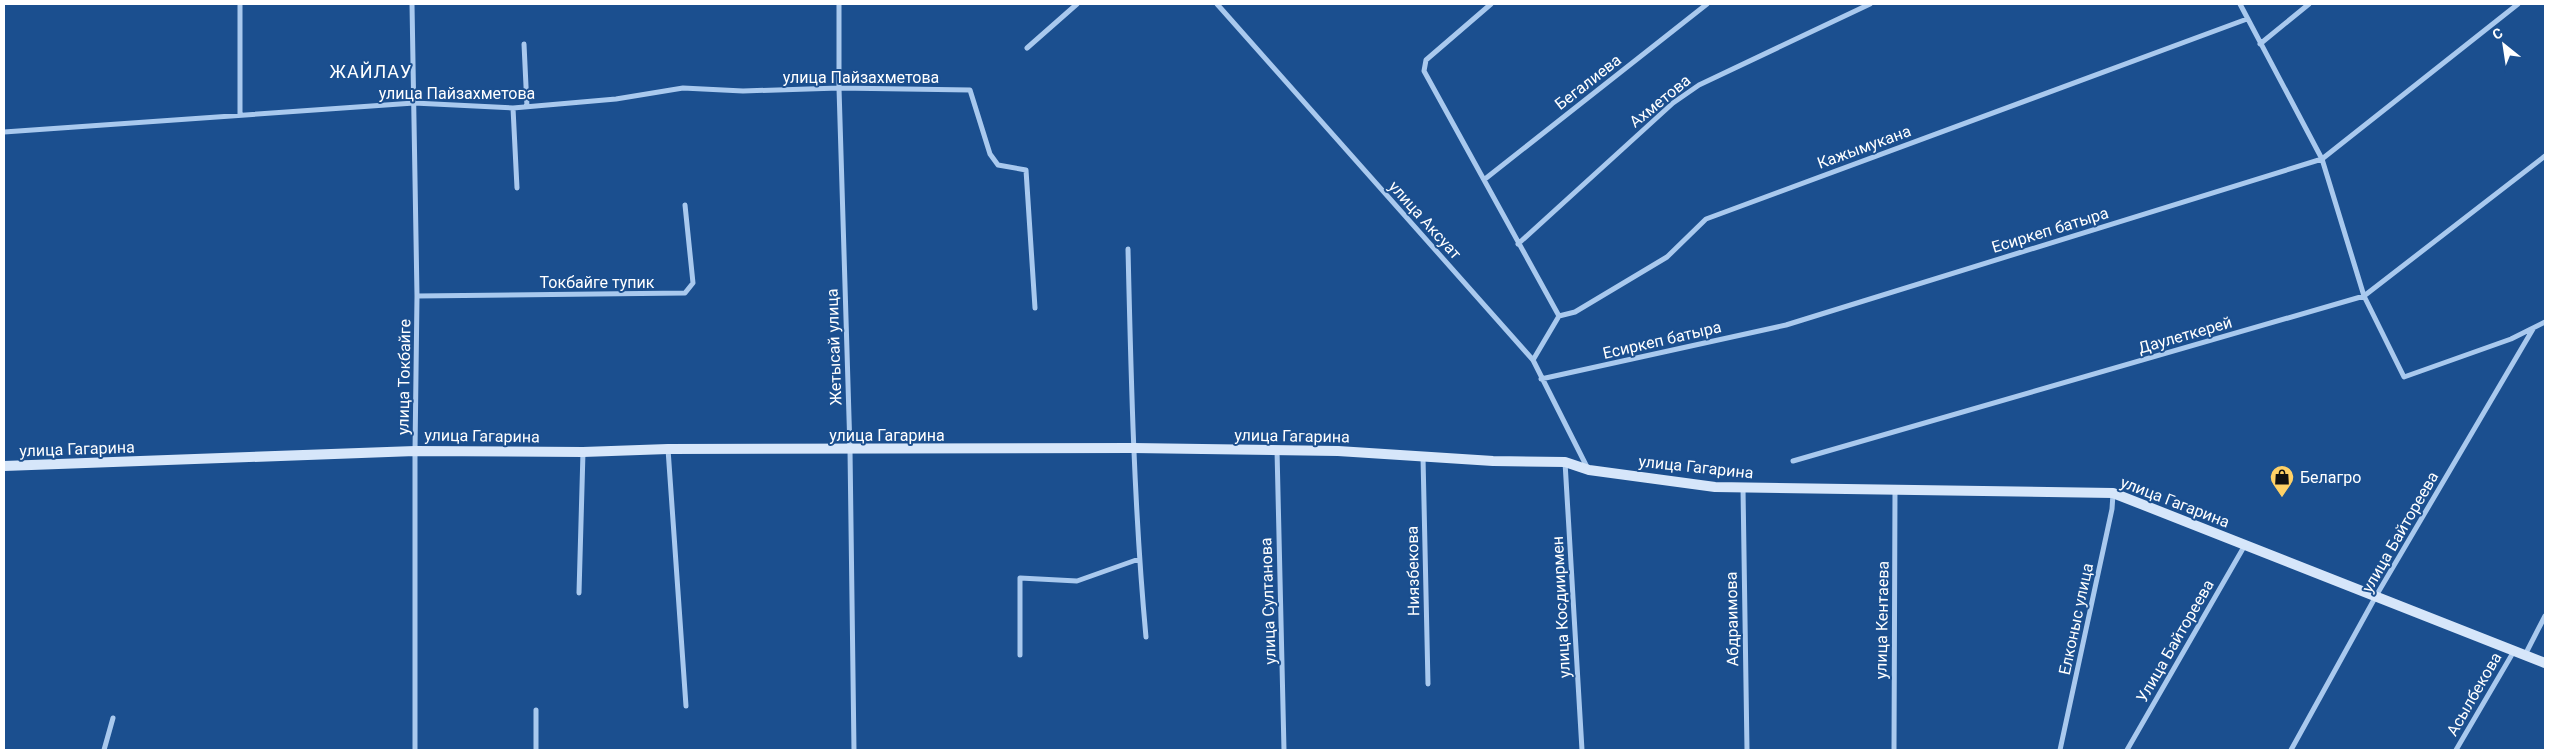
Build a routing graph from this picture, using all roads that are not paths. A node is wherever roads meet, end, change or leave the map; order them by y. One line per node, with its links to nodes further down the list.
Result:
1 (240, 4): 20 (street)
2 (412, 4): 17 (street, улица Токбайге)
3 (840, 4): 16 (street, Жетысай улица)
4 (1077, 4): 15 (street)
5 (1217, 4): 35 (street, улица Аксуат)
6 (1490, 4): 24 (street)
7 (1707, 4): 24 (street, Бегалиева)
8 (1870, 4): 27 (street, Ахметова)
9 (2240, 4): 12 (street)
10 (2308, 4): 14 (street)
11 (2518, 4): 23 (street, Есиркеп батыра)
12 (2247, 19): 14 (street); 32 (street, Кажымукана)
13 (524, 44): 18 (street)
14 (2260, 44): 23 (street)
15 (1027, 48)
16 (839, 88): 18 (street, улица Пайзахметова); 31 (street, улица Пайзахметова); 39 (street, Жетысай улица)
17 (414, 103): 19 (street, улица Пайзахметова); 20 (street, улица Пайзахметова); 29 (street, улица Токбайге)
18 (527, 107): 19 (street, улица Пайзахметова)
19 (513, 108): 25 (street)
20 (240, 115): 21 (street, улица Пайзахметова)
21 (4, 132)
22 (2545, 156): 30 (street, Даулеткерей)
23 (2322, 159): 30 (street); 36 (street, Есиркеп батыра)
24 (1485, 179): 27 (street)
25 (517, 188)
26 (685, 205): 29 (street, Токбайге тупик)
27 (1518, 244): 32 (street)
28 (1128, 248): 37 (street)
29 (418, 296): 41 (street, улица Токбайге)
30 (2364, 296): 34 (street); 44 (street, Даулеткерей)
31 (1035, 308)
32 (1559, 316): 35 (street)
33 (2545, 322): 34 (street)
34 (2534, 328): 54 (street, улица Байтореева)
35 (1533, 360): 36 (street, улица Аксуат)
36 (1541, 379): 47 (street, улица Аксуат)
37 (1133, 448): 39 (main road, улица Гагарина); 40 (main road, улица Гагарина); 52 (street)
38 (668, 449): 39 (main road, улица Гагарина); 42 (main road, улица Гагарина); 62 (street)
39 (850, 450): 68 (street, Жетысай улица)
40 (1278, 450): 43 (main road, улица Гагарина); 69 (street, улица Султанова)
41 (415, 451): 42 (main road, улица Гагарина); 46 (main road, улица Гагарина); 66 (street, улица Токбайге)
42 (583, 452): 53 (street)
43 (1423, 457): 45 (main road, улица Гагарина); 61 (street, Ниязбекова)
44 (1793, 461)
45 (1565, 462): 47 (main road, улица Гагарина); 70 (street, улица Косдиирмен)
46 (4, 466)
47 (1589, 470): 48 (main road, улица Гагарина)
48 (1744, 488): 49 (main road, улица Гагарина); 71 (street, Абдраимова)
49 (1895, 490): 50 (main road, улица Гагарина); 72 (street, улица Кентаева)
50 (2113, 493): 51 (main road, улица Гагарина); 73 (street, Елконыс улица)
51 (2245, 545): 54 (main road, улица Гагарина); 74 (street, Улица Байтореева)
52 (1139, 559): 56 (street); 58 (street)
53 (579, 592)
54 (2376, 596): 57 (main road, улица Гагарина); 75 (street, улица Байтореева)
55 (2545, 616): 59 (street, Асылбекова)
56 (1146, 638)
57 (2514, 650): 59 (main road, улица Гагарина); 76 (street, Асылбекова)
58 (1020, 655)
59 (2525, 655): 60 (main road, улица Гагарина)
60 (2545, 663)
61 (1428, 684)
62 (686, 706)
63 (536, 710): 67 (street)
64 (113, 718): 65 (street)
65 (104, 750)
66 (415, 750)
67 (536, 750)
68 (854, 750)
69 (1284, 750)
70 (1582, 750)
71 (1747, 750)
72 (1894, 750)
73 (2060, 750)
74 (2126, 750)
75 (2291, 750)
76 (2456, 750)

